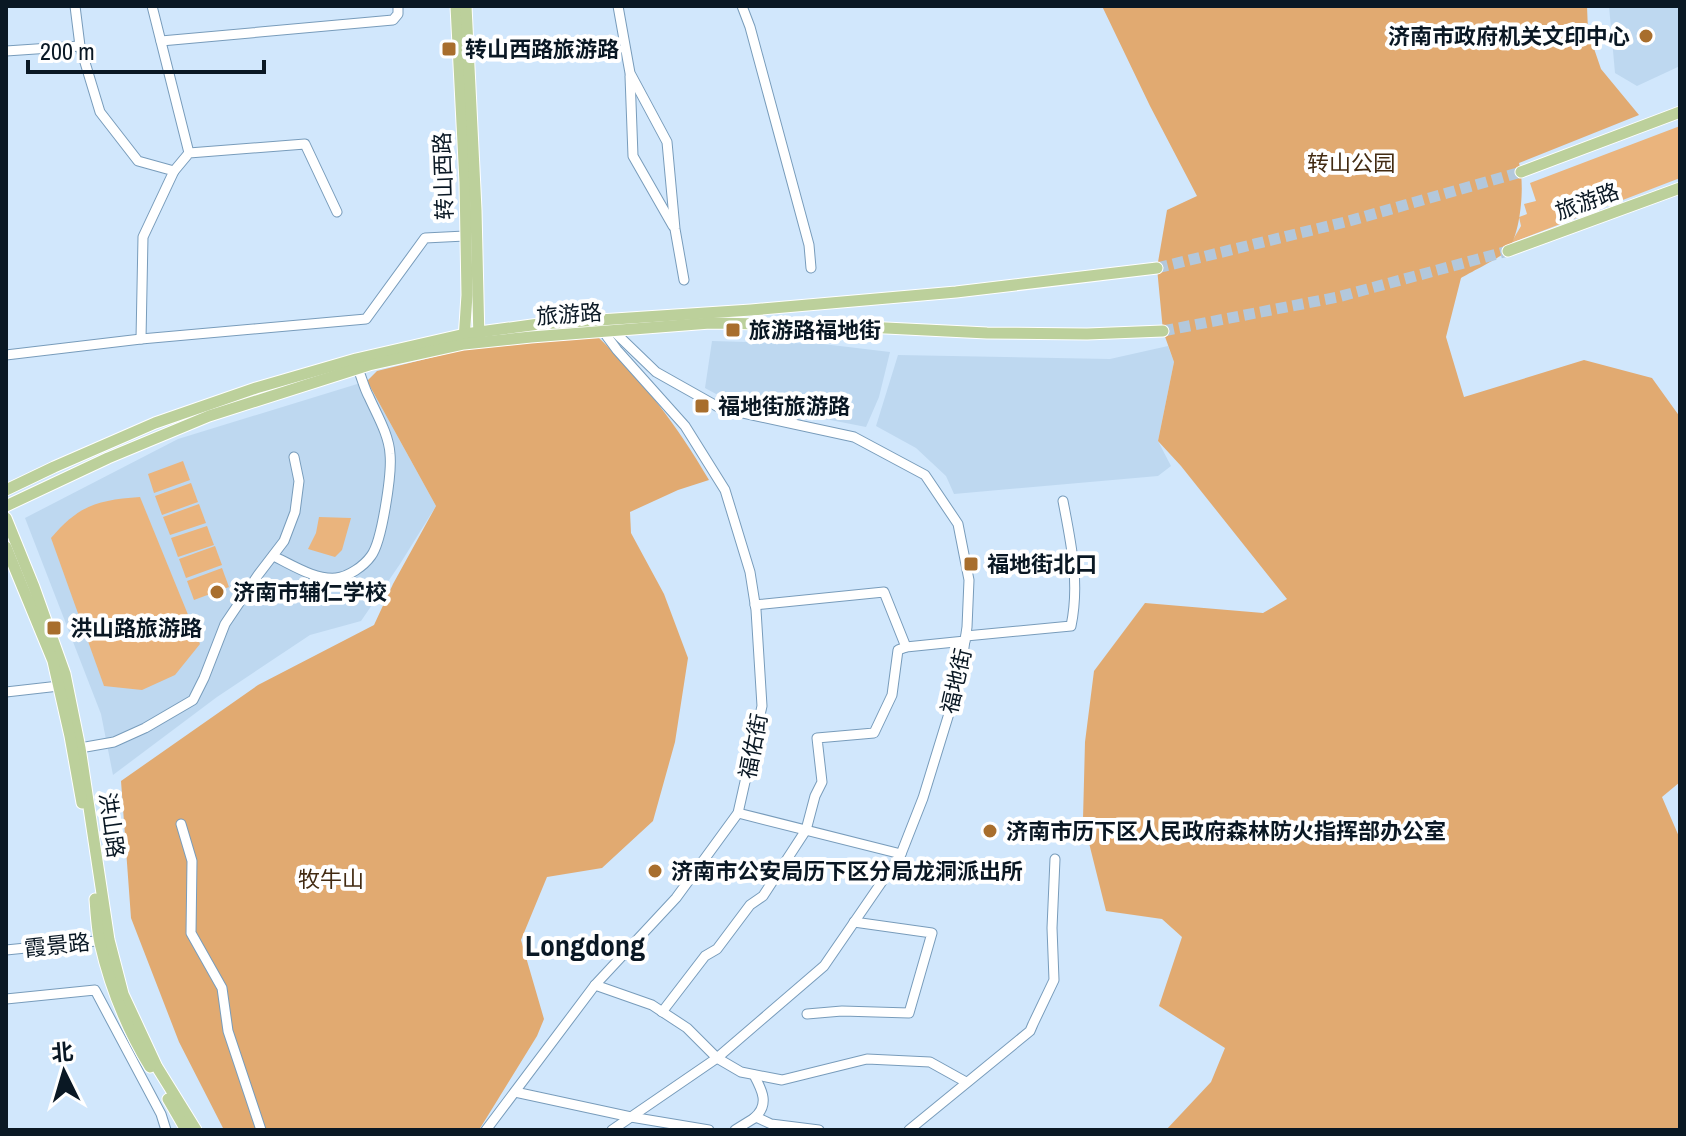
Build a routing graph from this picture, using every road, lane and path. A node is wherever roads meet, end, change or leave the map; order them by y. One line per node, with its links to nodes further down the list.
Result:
1 (75, 6): 9 (street)
2 (152, 6): 8 (street)
3 (398, 6): 8 (street)
4 (456, 6): 21 (main road, 转山西路)
5 (466, 6): 29 (main road, 转山西路)
6 (618, 6): 11 (street)
7 (742, 6): 23 (street)
8 (161, 41): 13 (street)
9 (80, 46): 10 (street); 14 (street)
10 (6, 51)
11 (630, 73): 20 (street); 20 (street)
12 (1680, 112): 15 (main road)
13 (189, 153): 14 (street); 19 (street)
14 (174, 171): 28 (street)
15 (1521, 172)
16 (1680, 188): 18 (main road, 旅游路)
17 (1680, 196): 18 (street)
18 (1656, 198): 22 (main road, 旅游路)
19 (337, 212)
20 (675, 229): 25 (street)
21 (465, 236): 28 (street); 29 (main road, 转山西路)
22 (1508, 251)
23 (811, 268)
24 (1157, 268): 26 (main road, 旅游路)
25 (684, 280)
26 (605, 327): 27 (main road, 旅游路); 29 (main road, 旅游路); 39 (street, 福佑街); 40 (street, 福地街)
27 (1163, 331)
28 (141, 339): 30 (street)
29 (471, 339): 31 (main road, 旅游路); 33 (main road, 旅游路)
30 (6, 355)
31 (358, 369): 35 (main road, 旅游路); 38 (street)
32 (294, 457): 38 (street)
33 (6, 490)
34 (1063, 501): 40 (street)
35 (6, 506)
36 (6, 518): 44 (main road, 洪山路)
37 (6, 547): 42 (main road, 洪山路)
38 (273, 556): 44 (street)
39 (755, 605): 41 (street); 45 (street, 福佑街)
40 (965, 639): 41 (street); 48 (street, 福地街)
41 (906, 647): 47 (street)
42 (59, 686): 43 (street); 51 (main road, 洪山路)
43 (6, 692)
44 (80, 748): 51 (main road, 洪山路)
45 (738, 813): 47 (street); 53 (street, 福佑街)
46 (181, 824): 66 (street)
47 (806, 830): 48 (street); 55 (street)
48 (901, 854): 50 (street, 福地街)
49 (1055, 859): 59 (street)
50 (854, 922): 56 (street); 57 (street, 福地街)
51 (104, 941): 52 (street, 霞景路); 64 (main road, 洪山路); 65 (main road, 洪山路)
52 (6, 950)
53 (595, 985): 55 (street); 60 (street, 福佑街)
54 (6, 999): 63 (street)
55 (662, 1012): 57 (street)
56 (807, 1014)
57 (717, 1058): 58 (street); 61 (street, 福地街)
58 (754, 1075): 59 (street); 62 (street)
59 (966, 1082): 72 (street)
60 (515, 1092): 61 (street); 67 (street, 福佑街)
61 (631, 1117): 68 (street, 福地街); 69 (street)
62 (756, 1117): 70 (street); 71 (street)
63 (166, 1130)
64 (186, 1130)
65 (196, 1130)
66 (261, 1130)
67 (486, 1130)
68 (612, 1130)
69 (709, 1130)
70 (734, 1130)
71 (819, 1130)
72 (909, 1130)

